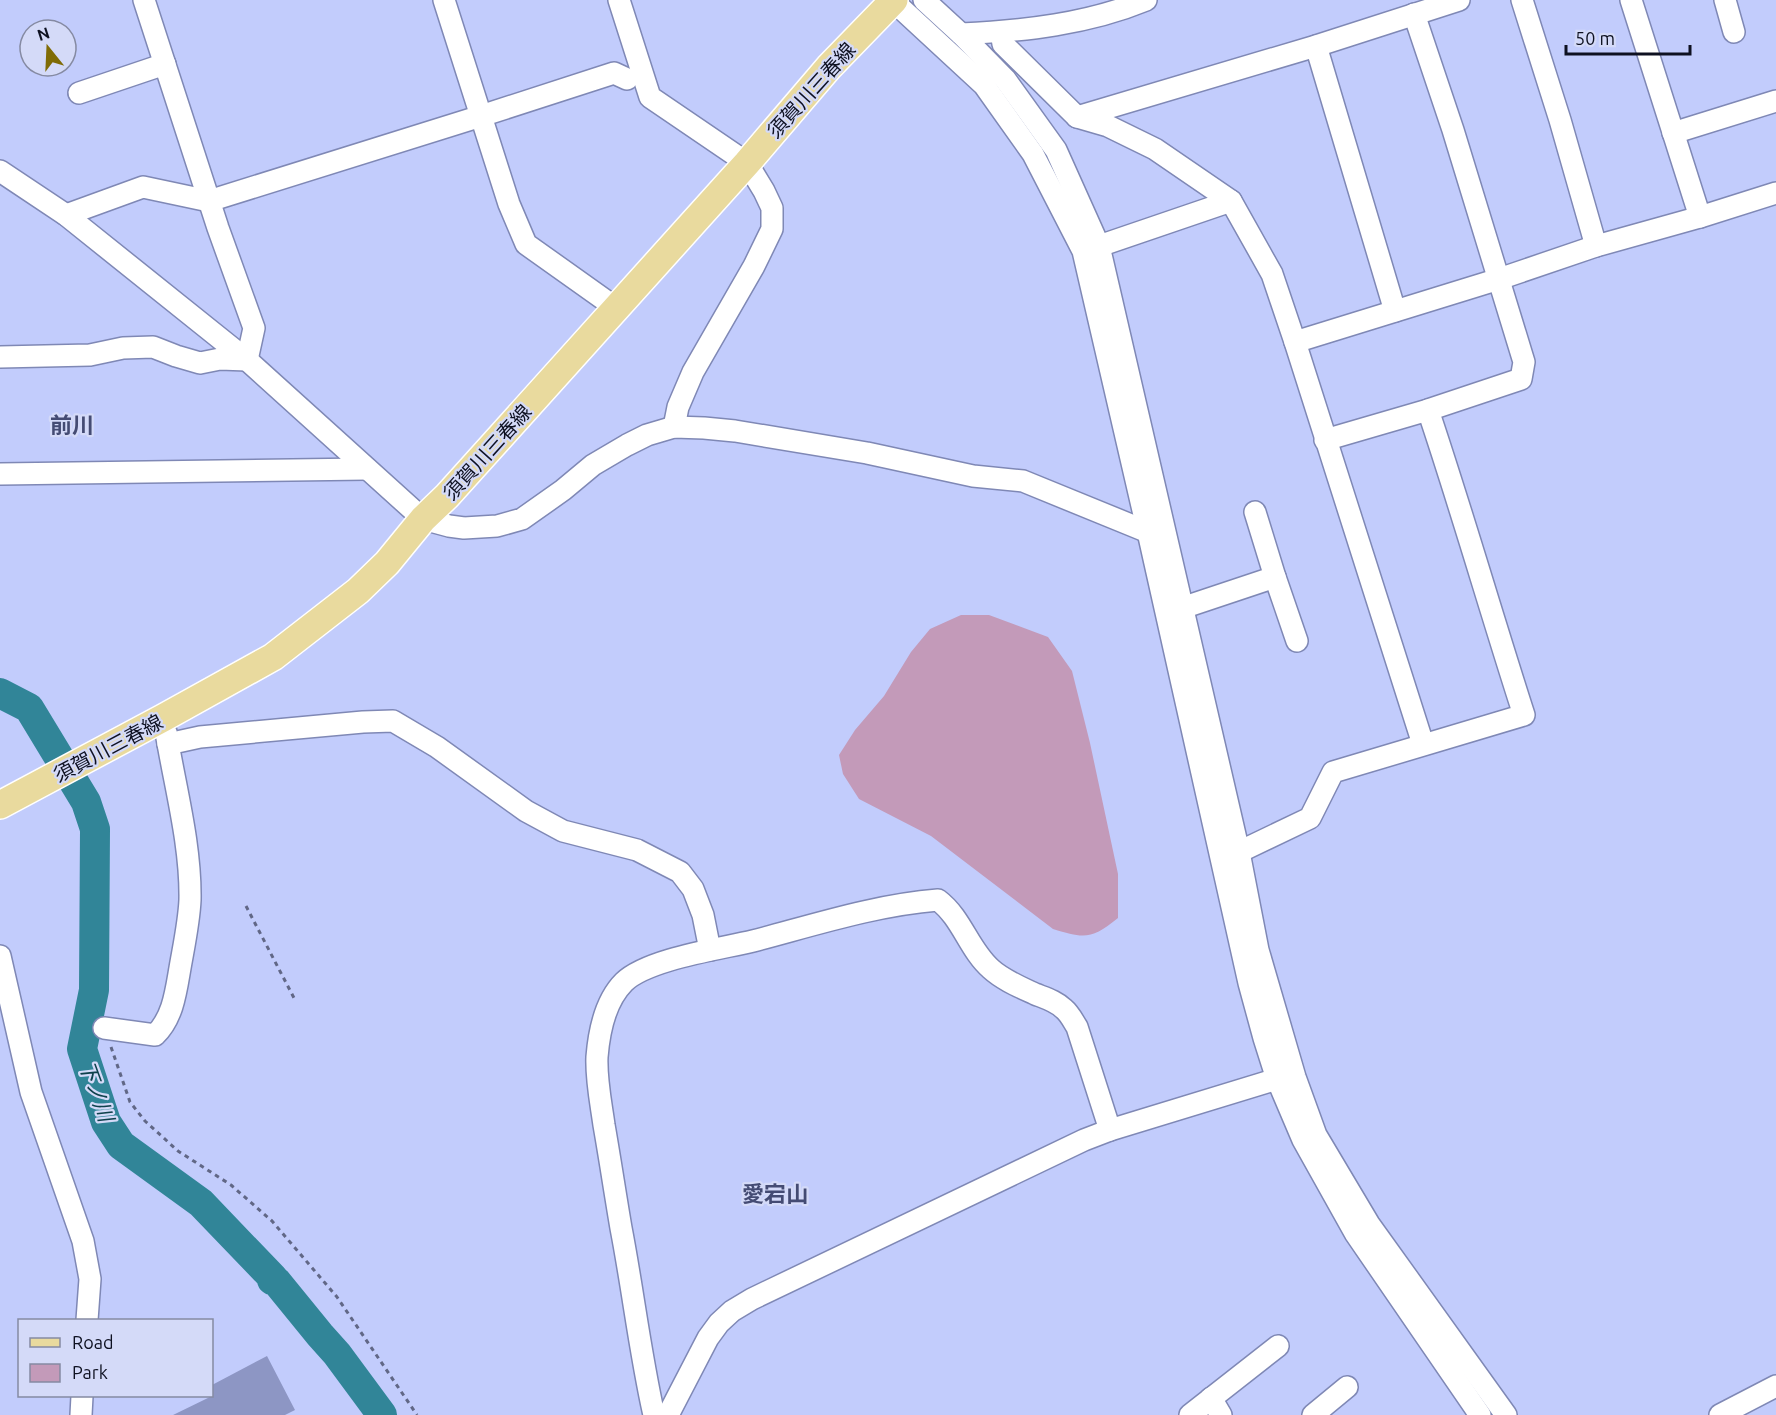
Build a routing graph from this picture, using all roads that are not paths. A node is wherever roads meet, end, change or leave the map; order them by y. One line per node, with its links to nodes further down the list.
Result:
1 (144, 0): 16 (street)
2 (444, 0): 20 (street)
3 (619, 0): 23 (street)
4 (893, 0): 23 (main road, 須賀川三春線); 45 (street)
5 (924, 0): 14 (street)
6 (1146, 0): 12 (street)
7 (1459, 0): 11 (street)
8 (1522, 0): 31 (street)
9 (1631, 0): 22 (street)
10 (1725, 0): 13 (street)
11 (1414, 14): 15 (street); 32 (street)
12 (1001, 32): 14 (street); 21 (street)
13 (1734, 32)
14 (961, 34): 30 (street)
15 (1316, 46): 21 (street); 34 (street)
16 (165, 64): 18 (street); 26 (street)
17 (627, 80): 20 (street)
18 (79, 93)
19 (1776, 101): 22 (street)
20 (481, 116): 26 (street); 33 (street)
21 (1077, 117): 27 (street)
22 (1673, 133): 29 (street)
23 (747, 163): 33 (main road, 須賀川三春線); 39 (street)
24 (0, 171): 28 (street)
25 (1776, 193): 29 (street)
26 (209, 201): 28 (street); 37 (street)
27 (1232, 201): 30 (street); 35 (street)
28 (66, 215): 37 (street)
29 (1700, 217): 31 (street)
30 (1099, 246): 45 (street)
31 (1596, 246): 32 (street)
32 (1499, 279): 34 (street); 38 (street)
33 (616, 308): 44 (main road, 須賀川三春線)
34 (1395, 310): 35 (street)
35 (1295, 342): 40 (street)
36 (0, 357): 37 (street)
37 (247, 360): 41 (street)
38 (1428, 410): 40 (street); 50 (street)
39 (674, 427): 44 (street); 45 (street)
40 (1325, 440): 50 (street)
41 (367, 470): 42 (street); 44 (street)
42 (0, 474)
43 (1255, 512): 46 (street)
44 (423, 519): 49 (main road, 須賀川三春線)
45 (1156, 532): 47 (street); 56 (street)
46 (1275, 577): 47 (street); 48 (street)
47 (1182, 608): 52 (street)
48 (1296, 641)
49 (166, 731): 51 (main road, 須賀川三春線); 53 (street); 55 (street)
50 (1423, 744): 52 (street)
51 (0, 805)
52 (1239, 852): 70 (street)
53 (710, 950): 57 (street); 65 (street)
54 (0, 956): 58 (street)
55 (104, 1028)
56 (1278, 1079): 57 (street); 69 (street)
57 (1110, 1130): 66 (street)
58 (87, 1319)
59 (1278, 1346): 63 (street)
60 (1776, 1386): 71 (street)
61 (1347, 1387): 68 (street)
62 (82, 1397): 64 (street)
63 (1216, 1407): 67 (street)
64 (81, 1415)
65 (654, 1415)
66 (668, 1415)
67 (1190, 1415)
68 (1313, 1415)
69 (1480, 1415)
70 (1506, 1415)
71 (1720, 1415)

